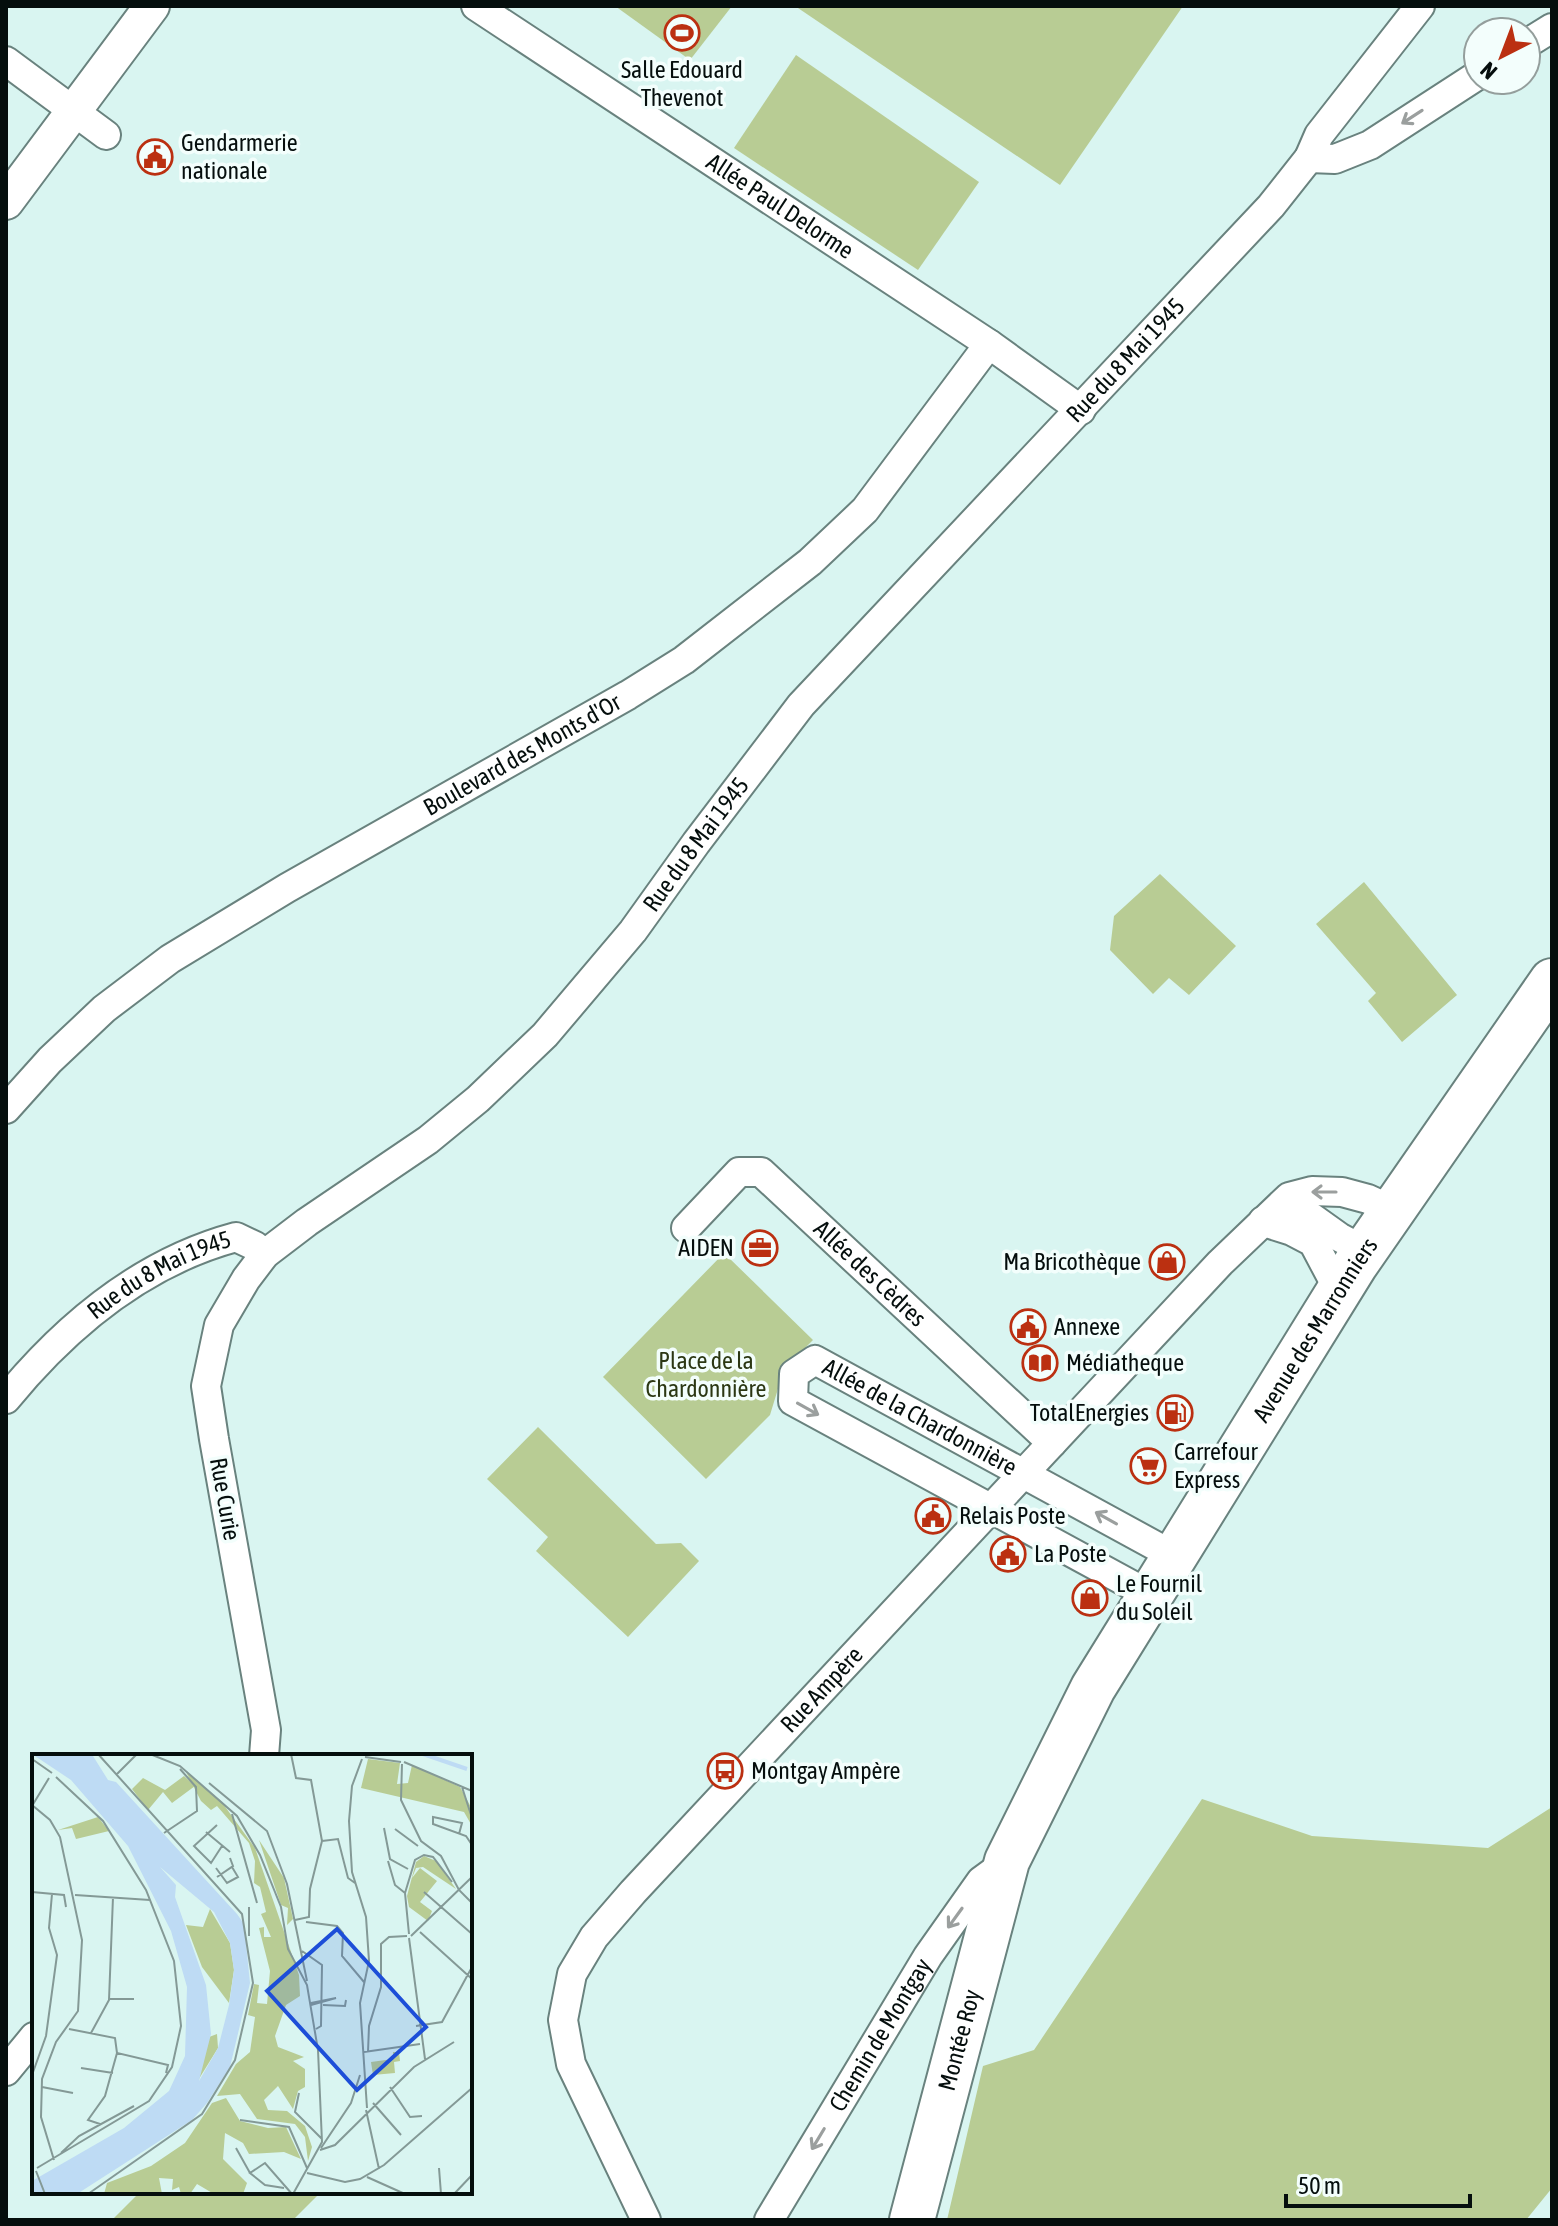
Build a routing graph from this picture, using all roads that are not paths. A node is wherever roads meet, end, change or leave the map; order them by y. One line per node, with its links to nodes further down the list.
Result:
1 (152, 6): 6 (street)
2 (476, 6): 10 (street, Allée Paul Delorme)
3 (1420, 6): 8 (street, Rue du 8 Mai 1945)
4 (6, 61): 6 (street)
5 (1462, 85): 8 (street, one-way to 8)
6 (73, 111): 7 (street); 9 (street)
7 (106, 135)
8 (1309, 158): 11 (street, Rue du 8 Mai 1945)
9 (6, 202)
10 (989, 344): 11 (street, Allée Paul Delorme); 13 (street, Boulevard des Monts d'Or)
11 (1081, 410): 18 (street, Rue du 8 Mai 1945)
12 (1552, 981): 14 (main road, Avenue des Marronniers)
13 (6, 1109)
14 (1392, 1210): 15 (street, Rue Ampère, one-way to 15); 17 (main road, Avenue des Marronniers)
15 (1263, 1221): 17 (street); 19 (street); 21 (street, Rue Ampère)
16 (686, 1228): 21 (street, Allée des Cèdres)
17 (1365, 1251): 19 (main road, Avenue des Marronniers)
18 (265, 1254): 20 (street, Rue du 8 Mai 1945); 26 (street, Rue Curie)
19 (1339, 1291): 24 (main road, Avenue des Marronniers)
20 (6, 1399)
21 (1052, 1443): 22 (street, Rue Ampère)
22 (1024, 1473): 23 (street, Rue Ampère); 23 (street, Allée de la Chardonnière, one-way to 23); 24 (street, Allée de la Chardonnière, one-way to 22)
23 (990, 1509): 25 (street, Allée de la Chardonnière); 30 (street, Rue Ampère)
24 (1174, 1556): 25 (main road, Avenue des Marronniers)
25 (1150, 1595): 27 (main road, Avenue des Marronniers)
26 (264, 1754)
27 (1007, 1861): 31 (street, Chemin de Montgay, one-way to 31); 32 (main road, Montée Roy)
28 (32, 2039): 29 (street)
29 (6, 2071)
30 (646, 2220)
31 (769, 2220)
32 (912, 2220)

